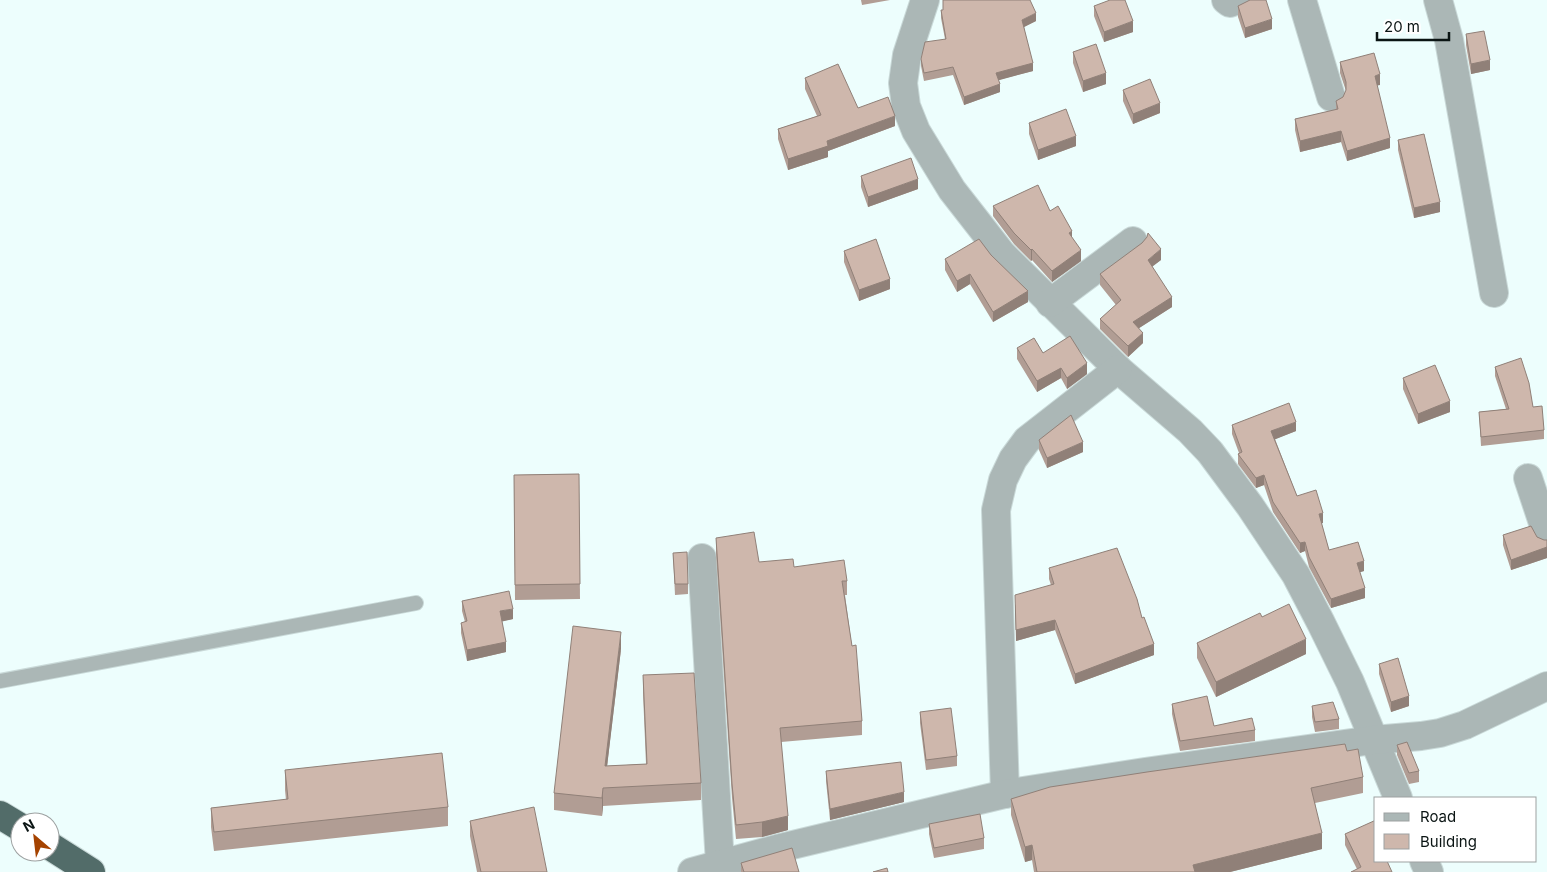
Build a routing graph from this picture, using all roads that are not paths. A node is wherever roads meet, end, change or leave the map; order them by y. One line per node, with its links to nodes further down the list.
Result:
1 (925, 0): 9 (street)
2 (1226, 0): 3 (street)
3 (1238, 0)
4 (1302, 0): 6 (street)
5 (1438, 0): 8 (street)
6 (1331, 97)
7 (1134, 241): 9 (street)
8 (1494, 293)
9 (1050, 303): 10 (street)
10 (1118, 369): 17 (street); 18 (street)
11 (1528, 478): 12 (street)
12 (1547, 536)
13 (702, 558): 21 (street)
14 (416, 603): 15 (lane)
15 (0, 681)
16 (1547, 686): 17 (street)
17 (1373, 740): 18 (street); 19 (street)
18 (1005, 794): 21 (street)
19 (1398, 797)
20 (60, 852): 22 (highway)
21 (720, 864): 23 (street)
22 (91, 872)
23 (692, 872)

